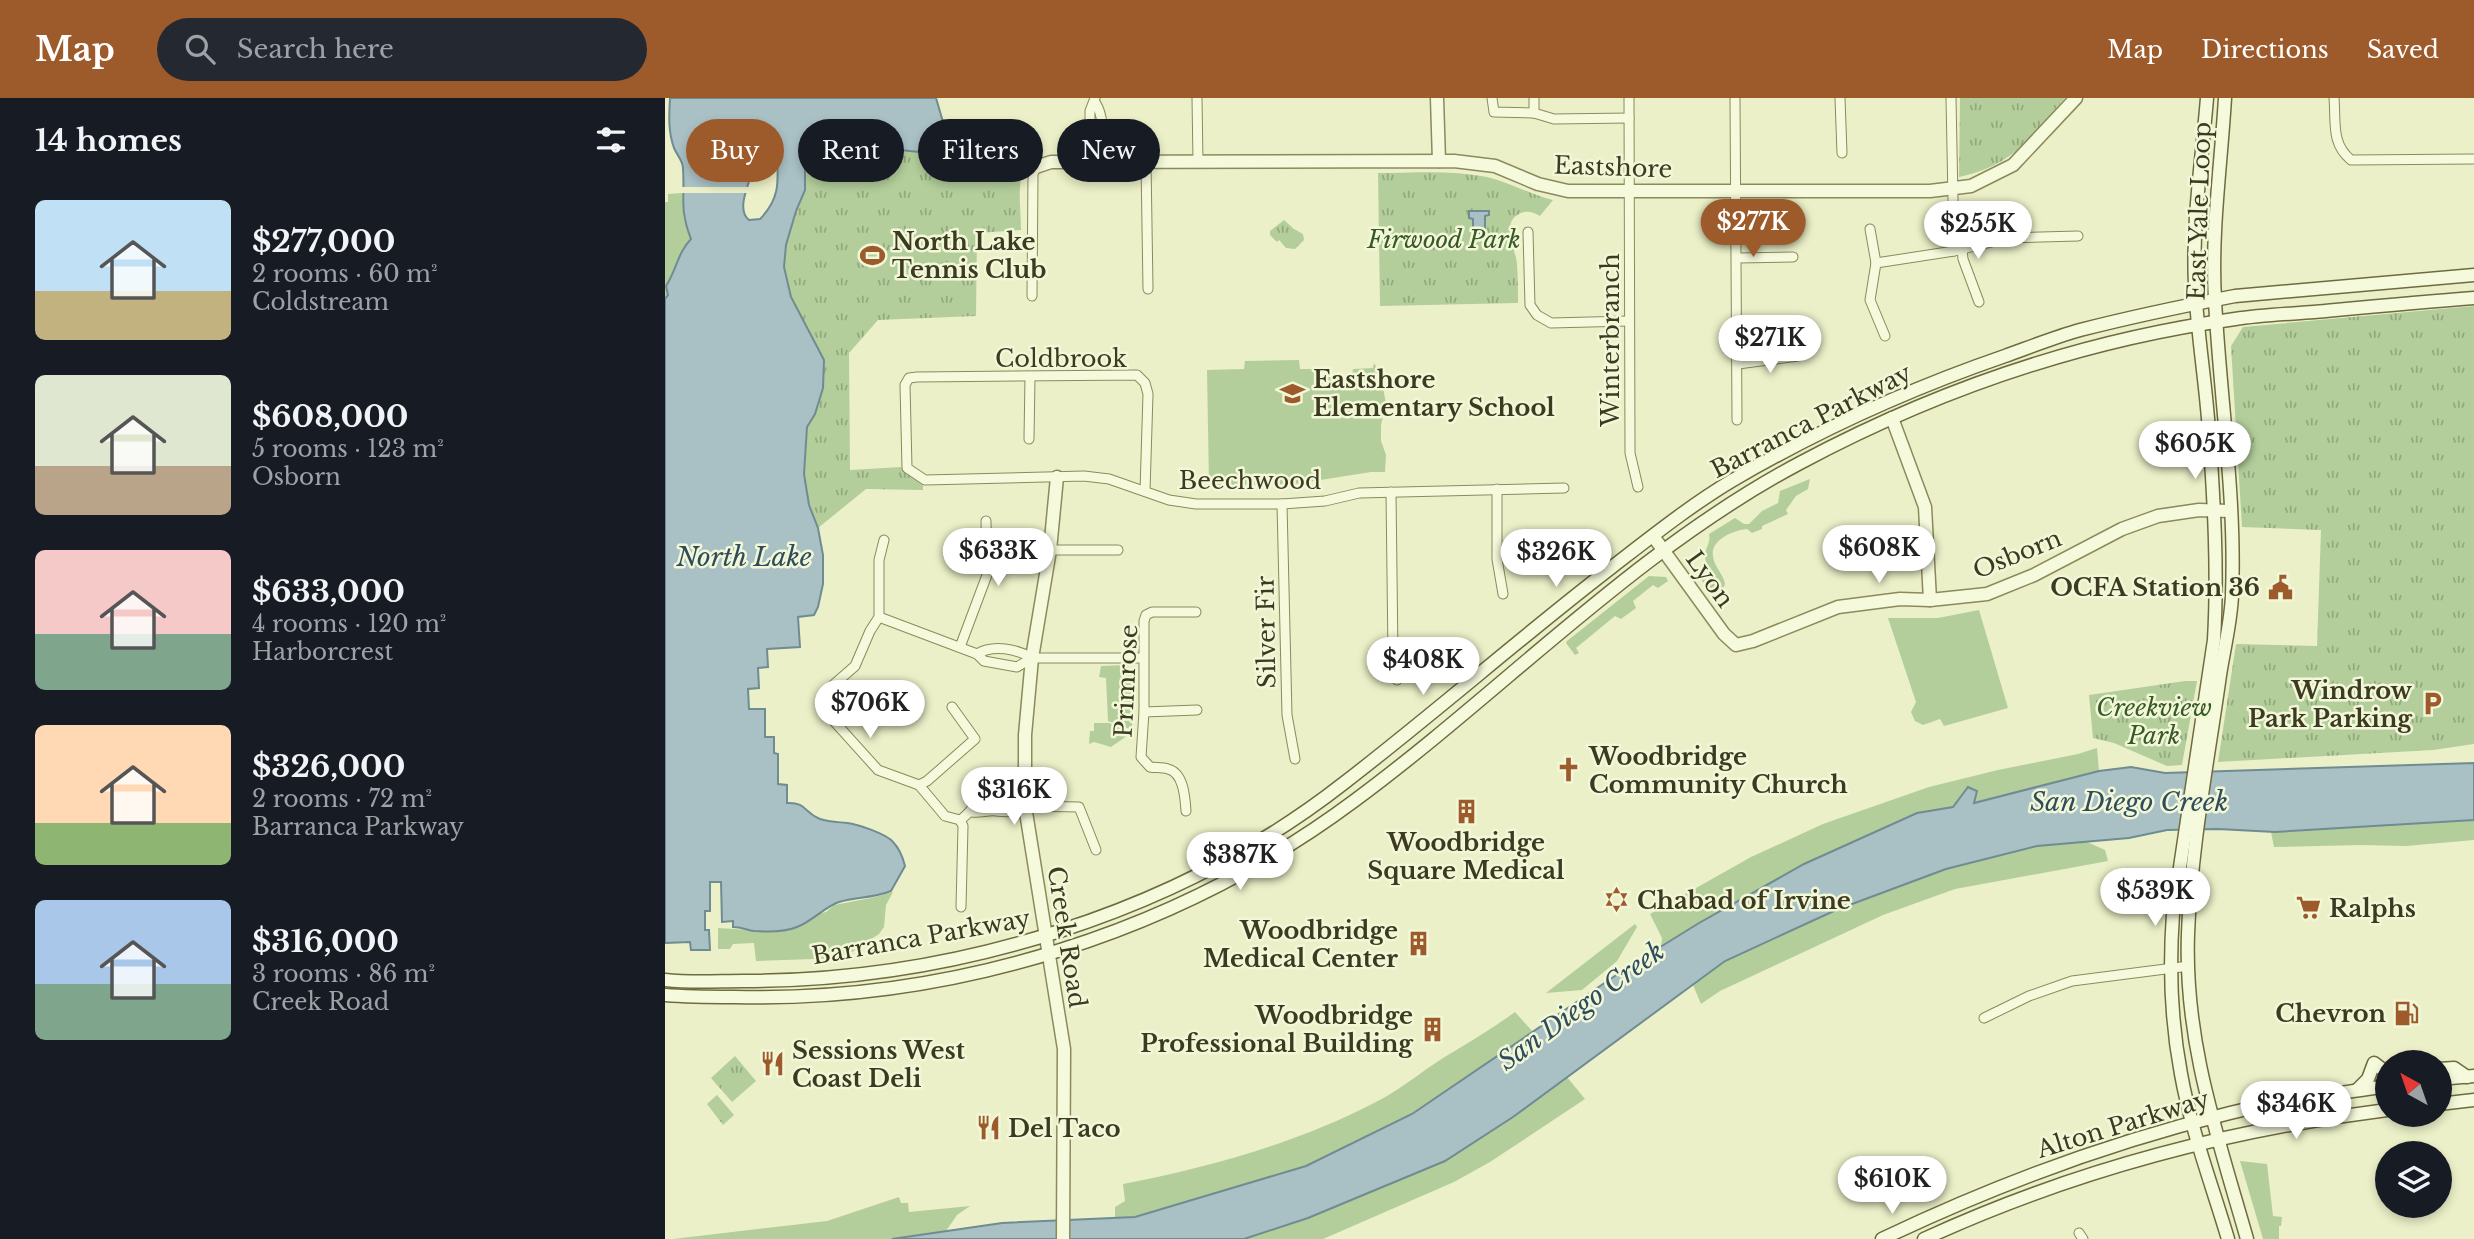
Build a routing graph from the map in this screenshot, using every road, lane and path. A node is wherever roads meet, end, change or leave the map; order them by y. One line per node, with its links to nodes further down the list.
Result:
1 (1197, 98): 21 (street)
2 (1437, 98): 19 (main road)
3 (1492, 98): 14 (street)
4 (1534, 98): 14 (street)
5 (1629, 98): 15 (street, Winterbranch)
6 (1735, 98): 25 (street)
7 (1840, 98): 17 (street)
8 (1951, 98): 24 (street)
9 (2076, 98): 24 (main road, Eastshore)
10 (2207, 98): 40 (main road, East Yale Loop)
11 (2225, 98): 38 (main road, East Yale Loop)
12 (2334, 98): 18 (street)
13 (1095, 100): 16 (street)
14 (1535, 113): 15 (street)
15 (1629, 118): 26 (street, Winterbranch)
16 (1101, 119)
17 (1842, 153)
18 (2474, 159)
19 (1439, 161): 21 (main road, Eastshore); 26 (main road, Eastshore)
20 (1160, 162): 21 (main road, Eastshore)
21 (1198, 162)
22 (1033, 182): 36 (street)
23 (1146, 182): 35 (street)
24 (1951, 188): 25 (main road, Eastshore); 30 (street)
25 (1736, 190): 26 (main road, Eastshore); 32 (street)
26 (1629, 192): 41 (street, Winterbranch)
27 (1870, 229): 33 (street)
28 (1528, 232): 41 (street)
29 (2078, 236): 30 (street)
30 (1958, 250): 33 (street); 39 (street)
31 (1793, 257): 32 (street)
32 (1738, 258): 46 (street)
33 (1876, 263): 44 (street)
34 (2474, 275): 38 (main road, Barranca Parkway)
35 (1148, 289)
36 (1032, 296)
37 (2474, 298): 42 (main road, Barranca Parkway)
38 (2215, 300): 40 (main road, Barranca Parkway); 42 (main road, East Yale Loop)
39 (1979, 302)
40 (2197, 304): 43 (main road, East Yale Loop); 62 (main road, Barranca Parkway)
41 (1629, 321): 53 (street, Winterbranch)
42 (2217, 322): 43 (main road, Barranca Parkway); 60 (main road, East Yale Loop)
43 (2198, 325): 49 (main road, Barranca Parkway); 59 (main road, East Yale Loop)
44 (1885, 336)
45 (1798, 356): 46 (street)
46 (1738, 364): 50 (street)
47 (1030, 377): 48 (street, Coldbrook); 51 (street); 56 (street, Coldbrook)
48 (909, 379): 52 (street, Beechwood)
49 (1892, 418): 66 (main road, Barranca Parkway); 68 (main road)
50 (1737, 420)
51 (1029, 439)
52 (1057, 477): 56 (street, Beechwood); 64 (main road, Creek Road)
53 (1638, 487)
54 (1564, 488): 55 (street, Beechwood)
55 (1497, 489): 57 (street, Beechwood); 67 (street)
56 (1145, 491): 58 (street, Beechwood)
57 (1391, 492): 58 (street, Beechwood); 78 (street)
58 (1282, 504): 83 (street, Silver Fir)
59 (2214, 510): 60 (main road, Osborn); 68 (main road, Osborn); 84 (main road, East Yale Loop)
60 (2230, 511): 84 (main road, East Yale Loop)
61 (986, 521): 72 (street)
62 (1653, 536): 66 (main road, Lyon); 82 (main road, Barranca Parkway)
63 (884, 540): 70 (street)
64 (1050, 550): 65 (street); 76 (main road, Creek Road)
65 (1118, 550)
66 (1664, 551): 71 (main road, Lyon); 85 (main road, Barranca Parkway)
67 (1503, 594)
68 (1930, 600): 71 (main road, Osborn)
69 (1196, 612): 75 (street, Primrose)
70 (879, 617): 72 (street); 86 (street)
71 (1736, 645)
72 (960, 647): 74 (street)
73 (998, 649): 74 (street); 76 (street); 77 (street)
74 (977, 654): 77 (street)
75 (1143, 657): 76 (street); 81 (street, Primrose)
76 (1032, 658): 77 (street); 88 (main road, Creek Road)
77 (998, 664)
78 (1397, 680)
79 (952, 707): 86 (street)
80 (1198, 710): 81 (street)
81 (1144, 712): 91 (street, Primrose)
82 (1385, 750): 85 (main road); 96 (main road, Barranca Parkway)
83 (1295, 759)
84 (2202, 762): 93 (main road, East Yale Loop)
85 (1398, 766): 97 (main road, Barranca Parkway)
86 (919, 785): 92 (street)
87 (992, 797): 88 (street); 89 (street); 90 (street)
88 (1025, 806): 90 (street); 94 (street); 96 (main road, Creek Road)
89 (972, 811): 90 (street); 92 (street)
90 (992, 811)
91 (1186, 811)
92 (960, 820): 95 (street)
93 (2191, 835): 98 (main road, East Yale Loop); 99 (main road, East Yale Loop)
94 (1096, 850)
95 (961, 907)
96 (1044, 937): 97 (main road, Creek Road); 100 (main road, Barranca Parkway)
97 (1047, 954): 101 (main road, Barranca Parkway); 116 (main road, Creek Road)
98 (2189, 966): 99 (street); 112 (main road, East Yale Loop)
99 (2170, 968): 102 (street); 113 (main road, East Yale Loop)
100 (665, 980)
101 (665, 995)
102 (1985, 1018)
103 (2375, 1059): 108 (main road)
104 (2452, 1068): 105 (main road)
105 (2471, 1076): 106 (main road)
106 (2452, 1078)
107 (2375, 1088): 108 (main road, Alton Parkway)
108 (2357, 1090): 112 (main road, Alton Parkway)
109 (2474, 1100): 110 (main road)
110 (2452, 1103)
111 (2375, 1111): 114 (main road, Alton Parkway)
112 (2211, 1118): 113 (main road, Alton Parkway); 114 (main road, East Yale Loop)
113 (2193, 1123): 115 (main road, East Yale Loop); 117 (main road, Alton Parkway)
114 (2217, 1139): 115 (main road, Alton Parkway); 120 (main road, East Yale Loop)
115 (2199, 1143): 118 (main road, Alton Parkway); 119 (main road, East Yale Loop)
116 (1063, 1239)
117 (1882, 1239)
118 (1924, 1239)
119 (2228, 1239)
120 (2247, 1239)

